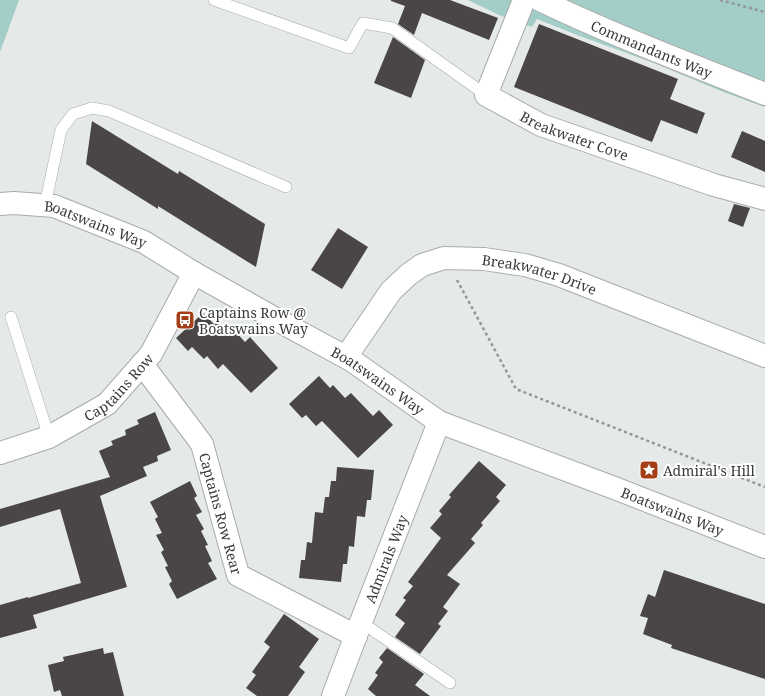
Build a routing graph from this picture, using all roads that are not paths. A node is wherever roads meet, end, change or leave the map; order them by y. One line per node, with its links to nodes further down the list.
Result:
1 (214, 0): 5 (lane)
2 (524, 0): 5 (street)
3 (540, 0): 4 (street, Commandants Way)
4 (765, 94)
5 (486, 95): 7 (street, Breakwater Cove)
6 (286, 187): 9 (lane)
7 (765, 199)
8 (0, 204): 9 (street, Boatswains Way)
9 (45, 205): 10 (street, Boatswains Way)
10 (194, 273): 13 (street, Boatswains Way); 14 (street, Captains Row)
11 (11, 317): 16 (lane)
12 (765, 356): 13 (street, Breakwater Drive)
13 (346, 357): 15 (street, Boatswains Way)
14 (142, 364): 16 (street, Captains Row); 19 (street, Captains Row Rear)
15 (439, 422): 18 (street, Boatswains Way); 19 (street, Admirals Way)
16 (49, 437): 17 (street, Captains Row)
17 (0, 453)
18 (765, 548)
19 (358, 629): 20 (lane); 21 (street, Admirals Way)
20 (450, 684)
21 (333, 696)

